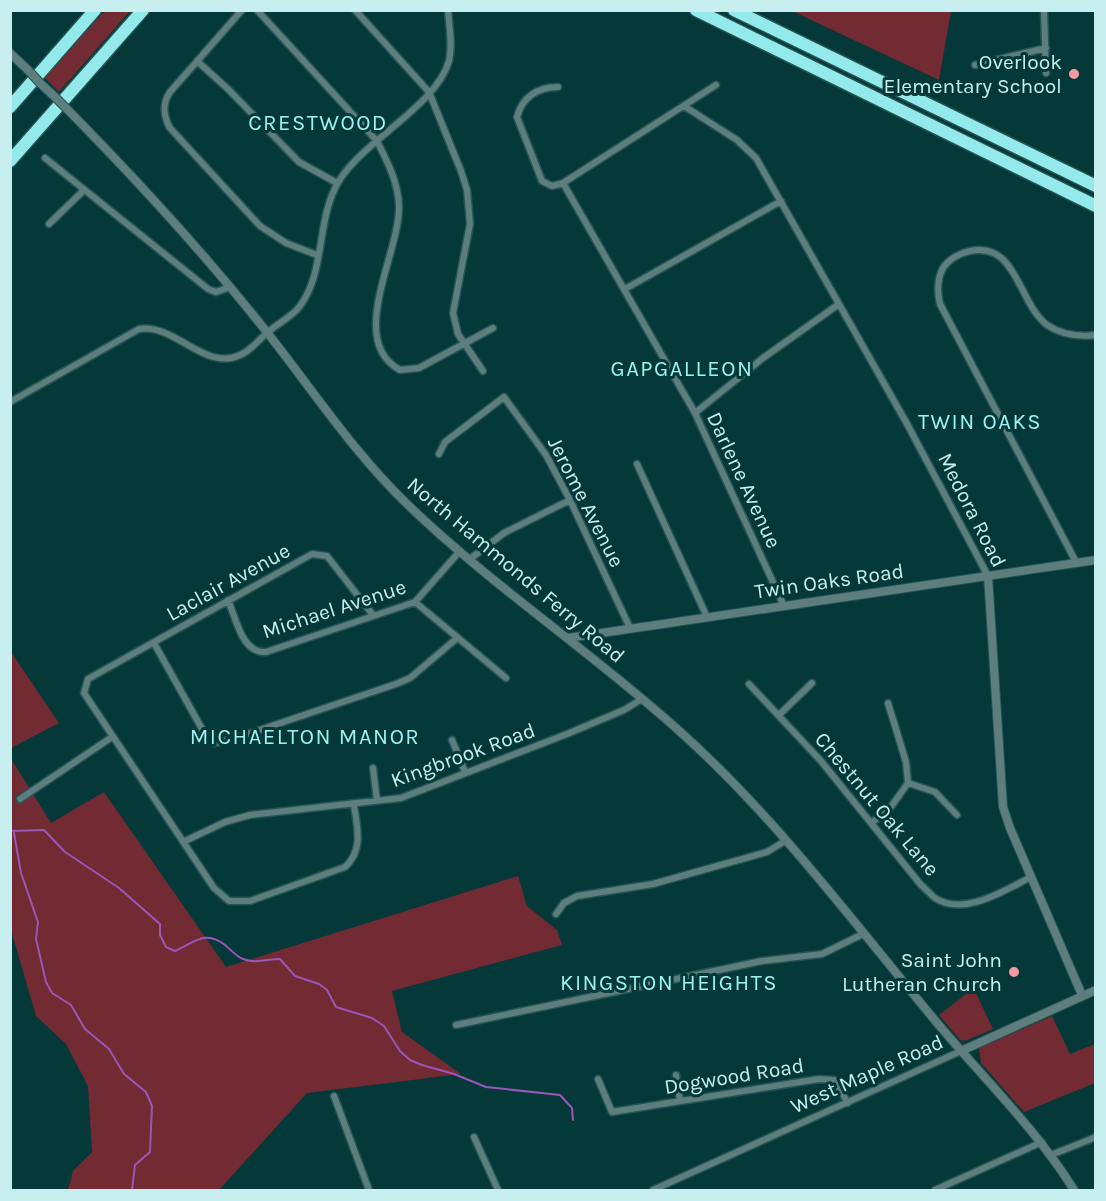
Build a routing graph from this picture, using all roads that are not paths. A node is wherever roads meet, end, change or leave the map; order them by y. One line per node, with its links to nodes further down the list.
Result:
1 (95, 10): 19 (highway)
2 (144, 10): 22 (highway)
3 (242, 10): 12 (street)
4 (257, 10): 20 (street)
5 (355, 10): 17 (street)
6 (448, 10): 17 (street)
7 (696, 10): 28 (highway)
8 (734, 10): 25 (highway)
9 (1044, 10): 10 (street)
10 (1046, 48): 13 (street); 14 (street)
11 (10, 53): 31 (street, North Hammonds Ferry Road, bridge)
12 (197, 61): 23 (street); 30 (street)
13 (975, 65)
14 (1046, 73)
15 (716, 85): 18 (street)
16 (558, 87): 24 (street)
17 (429, 92): 20 (street); 37 (street)
18 (684, 106): 24 (street); 27 (street, Medora Road)
19 (10, 107)
20 (376, 141): 23 (street); 37 (street)
21 (45, 158): 26 (street)
22 (10, 162)
23 (337, 183): 30 (street)
24 (563, 183): 32 (street, Darlene Avenue)
25 (1095, 186)
26 (84, 190): 29 (street); 31 (street)
27 (781, 201): 32 (street); 33 (street, Medora Road)
28 (1095, 206)
29 (49, 224)
30 (317, 255): 35 (street)
31 (230, 287): 35 (street, North Hammonds Ferry Road)
32 (625, 289): 40 (street, Darlene Avenue)
33 (839, 304): 40 (street); 48 (street, Medora Road)
34 (493, 328): 37 (street)
35 (267, 333): 39 (street); 44 (street, North Hammonds Ferry Road)
36 (1095, 335): 47 (street)
37 (463, 344): 38 (street)
38 (483, 371)
39 (10, 402)
40 (695, 413): 51 (street, Darlene Avenue)
41 (439, 454): 43 (street, Jerome Avenue)
42 (637, 464): 53 (street)
43 (570, 500): 45 (street); 54 (street, Jerome Avenue)
44 (460, 550): 45 (street, North Hammonds Ferry Road); 50 (street, Michael Avenue)
45 (470, 559): 55 (street, North Hammonds Ferry Road)
46 (1095, 560): 47 (street, Twin Oaks Road)
47 (1076, 562): 48 (street, Twin Oaks Road)
48 (988, 576): 51 (street, Twin Oaks Road); 76 (street, Medora Road)
49 (228, 600): 52 (street, Michael Avenue); 52 (street, Laclair Avenue); 57 (street, Laclair Avenue)
50 (415, 602): 52 (street, Michael Avenue); 56 (street)
51 (784, 606): 53 (street, Twin Oaks Road)
52 (372, 615)
53 (707, 617): 54 (street, Twin Oaks Road)
54 (630, 628): 55 (street, Twin Oaks Road)
55 (568, 638): 61 (street, North Hammonds Ferry Road)
56 (456, 639): 57 (street); 58 (street)
57 (154, 643): 64 (street, Laclair Avenue)
58 (506, 678)
59 (812, 683): 63 (street)
60 (749, 684): 63 (street, Chestnut Oak Lane)
61 (642, 699): 67 (street, Kingbrook Road); 75 (street, North Hammonds Ferry Road)
62 (888, 703): 68 (street)
63 (779, 715): 73 (street, Chestnut Oak Lane)
64 (112, 737): 69 (street); 74 (street)
65 (452, 740): 67 (street)
66 (373, 768): 70 (street)
67 (465, 772): 70 (street, Kingbrook Road)
68 (908, 783): 72 (street); 73 (street)
69 (20, 799)
70 (377, 801): 71 (street, Kingbrook Road)
71 (354, 805): 74 (street, Kingbrook Road); 74 (street)
72 (957, 815)
73 (871, 823): 76 (street, Chestnut Oak Lane)
74 (183, 842)
75 (784, 842): 77 (street); 78 (street, North Hammonds Ferry Road)
76 (1030, 877): 80 (street, Medora Road)
77 (556, 914)
78 (863, 934): 81 (street); 82 (street, North Hammonds Ferry Road)
79 (1095, 990): 80 (street, West Maple Road)
80 (1082, 996): 82 (street, West Maple Road)
81 (456, 1025)
82 (961, 1051): 87 (street, West Maple Road); 90 (street, North Hammonds Ferry Road)
83 (676, 1074): 86 (street)
84 (598, 1080): 86 (street, Dogwood Road)
85 (334, 1096): 92 (street)
86 (680, 1101): 87 (street, Dogwood Road)
87 (848, 1103): 94 (street, West Maple Road)
88 (474, 1137): 93 (street)
89 (1095, 1137): 91 (street)
90 (1042, 1142): 91 (street, North Hammonds Ferry Road); 95 (street)
91 (1051, 1155): 96 (street, North Hammonds Ferry Road)
92 (369, 1191)
93 (498, 1191)
94 (653, 1191)
95 (935, 1191)
96 (1074, 1191)

